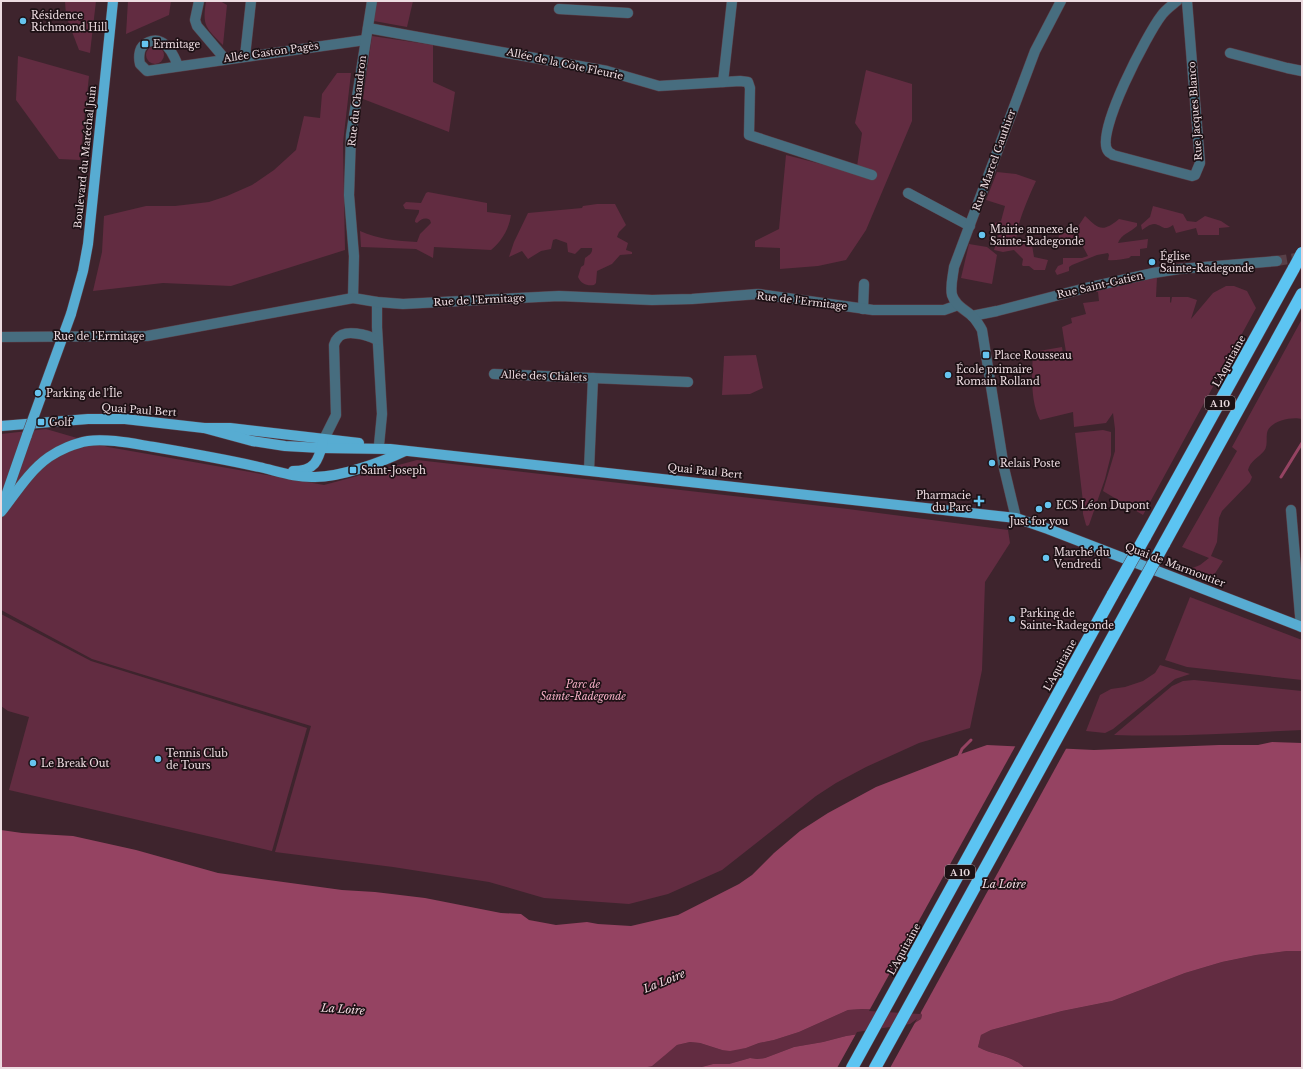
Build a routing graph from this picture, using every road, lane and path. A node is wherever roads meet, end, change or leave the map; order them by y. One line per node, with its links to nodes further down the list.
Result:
1 (113, 1): 44 (main road, Boulevard du Maréchal Juin, bridge)
2 (199, 1): 15 (street)
3 (250, 1): 14 (street)
4 (372, 1): 11 (street, Rue du Chaudron)
5 (732, 1): 18 (street)
6 (1061, 1): 21 (street, Rue Marcel Gauthier)
7 (1176, 1): 8 (street, Rue Jacques Blanco)
8 (1187, 1)
9 (559, 9): 10 (street)
10 (628, 13)
11 (368, 28): 12 (street, Rue du Chaudron); 18 (street, Allée de la Côte Fleurie)
12 (365, 40): 14 (street, Allée Gaston Pagès); 26 (street, Rue du Chaudron)
13 (1230, 53): 17 (street)
14 (245, 56): 15 (street, Allée Gaston Pagès)
15 (225, 59): 16 (street, Allée Gaston Pagès)
16 (178, 66)
17 (1302, 71)
18 (723, 82): 19 (street, Allée de la Côte Fleurie)
19 (872, 175)
20 (908, 193): 21 (street)
21 (970, 226): 28 (street, Rue Marcel Gauthier)
22 (1302, 253): 47 (highway, L'Aquitaine / A 10, bridge)
23 (1277, 261): 30 (street, Rue Saint-Gatien)
24 (864, 284): 29 (street)
25 (1302, 294): 48 (highway, A 10, bridge)
26 (353, 298): 27 (street, Rue de l'Ermitage); 31 (street, Rue de l'Ermitage)
27 (377, 302): 29 (street, Rue de l'Ermitage); 32 (street)
28 (958, 305): 29 (street, Rue de l'Ermitage); 30 (street)
29 (863, 309)
30 (972, 316): 45 (street)
31 (1, 337)
32 (377, 340): 37 (street); 38 (street)
33 (494, 374): 34 (street, Allée des Châlets)
34 (593, 378): 35 (street, Allée des Châlets); 42 (street, Allée des Châlets)
35 (688, 382)
36 (1, 426): 37 (main road, Quai Paul Bert)
37 (323, 444): 38 (main road, Quai Paul Bert); 39 (main road, Quai Paul Bert); 41 (main road)
38 (379, 445): 39 (main road, Quai Paul Bert)
39 (390, 449): 40 (main road, Quai Paul Bert)
40 (405, 451): 41 (main road); 42 (main road, Quai Paul Bert)
41 (258, 467): 44 (main road)
42 (589, 470): 45 (main road, Quai Paul Bert)
43 (1291, 510): 46 (street)
44 (1, 511)
45 (1016, 518): 46 (main road, Quai de Marmoutier)
46 (1301, 627)
47 (852, 1068)
48 (875, 1068)

